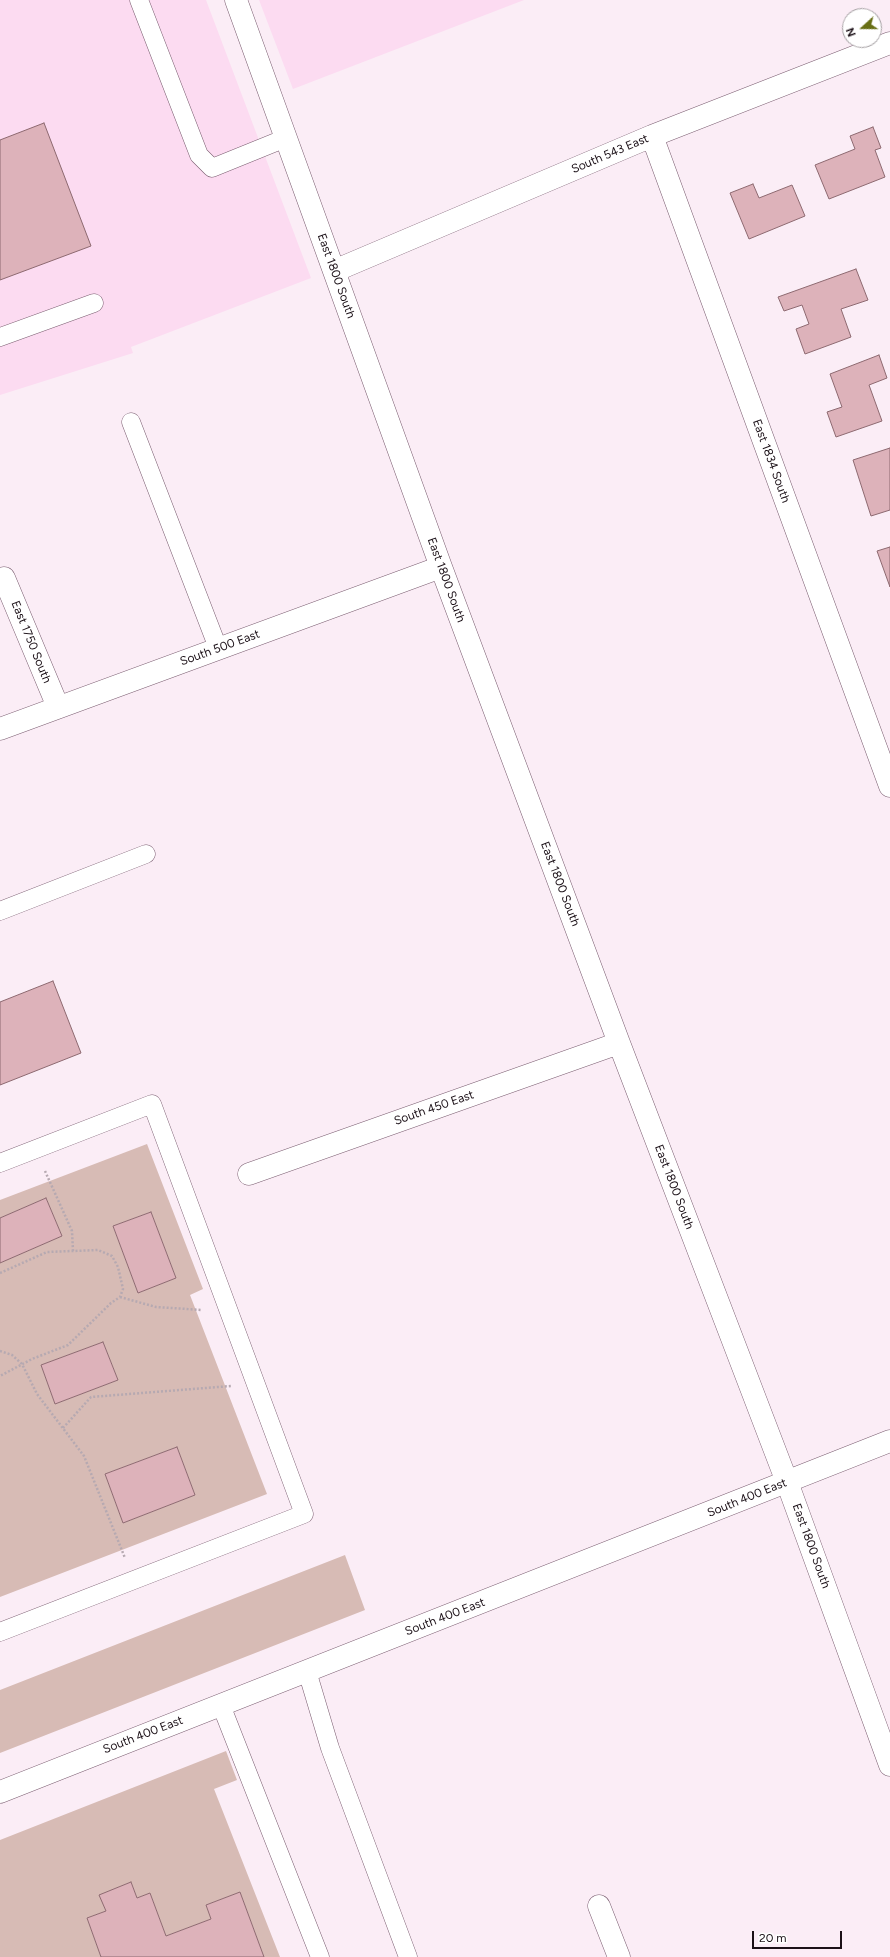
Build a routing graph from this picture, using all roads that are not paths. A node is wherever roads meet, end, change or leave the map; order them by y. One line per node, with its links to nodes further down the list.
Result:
1 (139, 0): 5 (lane)
2 (236, 0): 5 (street, East 1800 South)
3 (890, 44): 4 (street, South 543 East)
4 (652, 136): 6 (street, South 543 East); 15 (street, East 1834 South)
5 (286, 138): 6 (street, East 1800 South)
6 (334, 271): 10 (street, East 1800 South)
7 (94, 303): 8 (lane)
8 (0, 337)
9 (131, 422): 12 (lane)
10 (441, 567): 12 (street, South 500 East); 18 (street, East 1800 South)
11 (4, 578): 13 (street, East 1750 South)
12 (218, 648): 13 (street, South 500 East)
13 (58, 707): 14 (street, South 500 East)
14 (0, 729)
15 (890, 786)
16 (146, 854): 17 (lane)
17 (0, 911)
18 (619, 1043): 20 (street, South 450 East); 22 (street, East 1800 South)
19 (0, 1162): 23 (lane)
20 (249, 1174)
21 (890, 1442): 22 (street, South 400 East)
22 (787, 1482): 24 (street, South 400 East); 26 (street, East 1800 South)
23 (0, 1632)
24 (307, 1671): 25 (street, South 400 East); 30 (lane)
25 (220, 1705): 27 (street, South 400 East); 29 (lane)
26 (890, 1765)
27 (0, 1792)
28 (599, 1906): 31 (street)
29 (320, 1957)
30 (408, 1957)
31 (619, 1957)

